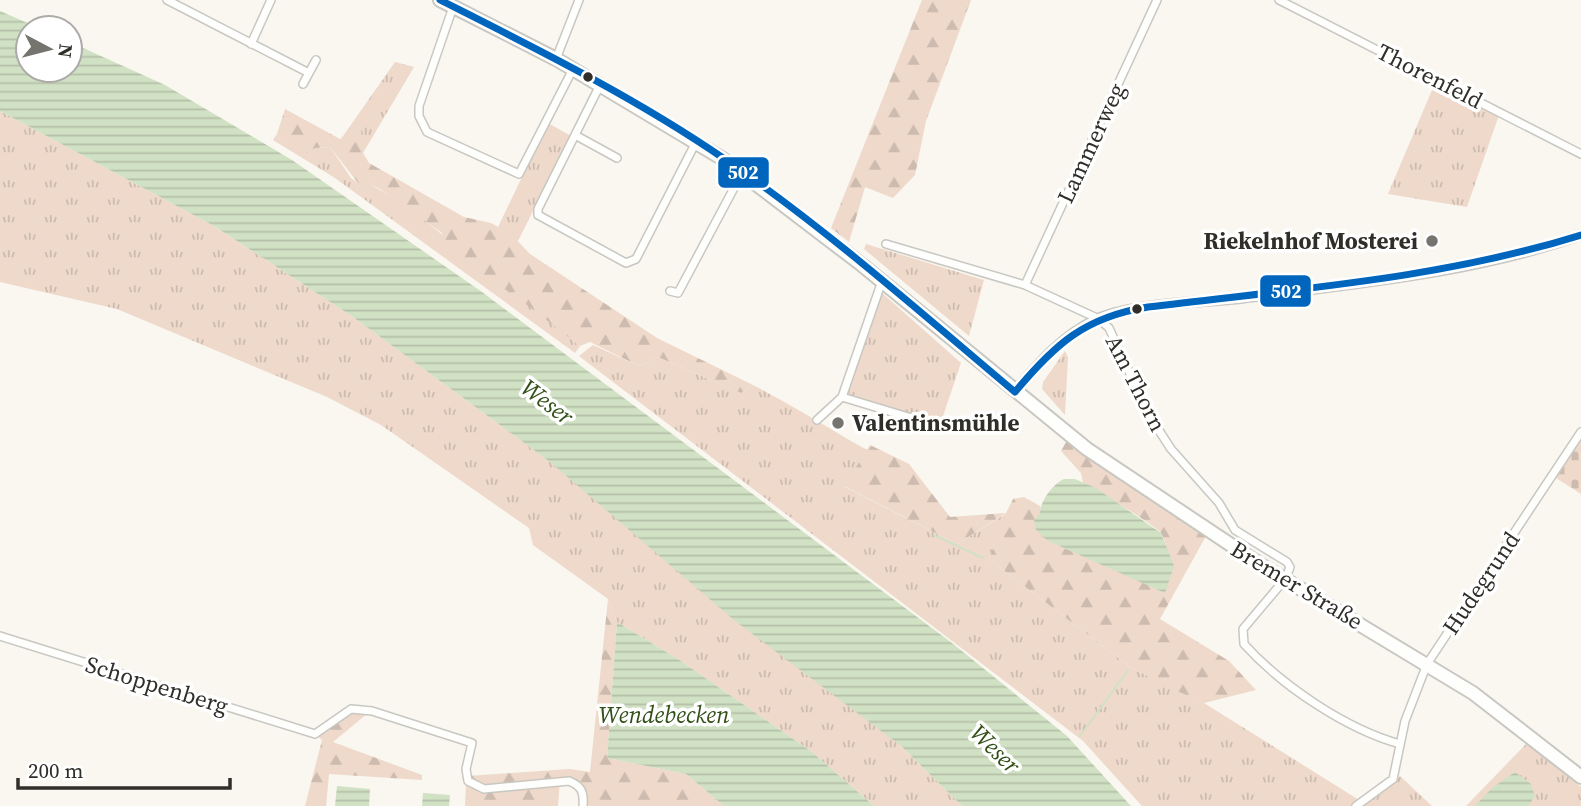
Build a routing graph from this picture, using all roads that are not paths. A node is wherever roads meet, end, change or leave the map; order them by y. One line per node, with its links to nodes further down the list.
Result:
1 (167, 0): 8 (street)
2 (271, 0): 8 (street)
3 (440, 0): 7 (main road, Bremer Straße)
4 (579, 0): 9 (street)
5 (1157, 0): 23 (street, Lammerweg)
6 (1279, 0): 17 (street, Thorenfeld)
7 (453, 7): 9 (main road, Bremer Straße); 11 (street)
8 (251, 44): 12 (street)
9 (556, 59): 11 (main road, Bremer Straße)
10 (316, 60): 12 (street)
11 (573, 69): 14 (main road, Bremer Straße)
12 (309, 73): 13 (street)
13 (303, 84)
14 (601, 85): 15 (street); 16 (main road, Bremer Straße)
15 (575, 135): 16 (street); 18 (street)
16 (696, 142): 19 (main road, Bremer Straße)
17 (1581, 154)
18 (617, 158)
19 (743, 172): 22 (main road, Bremer Straße); 24 (street)
20 (1581, 235): 25 (street)
21 (887, 244): 23 (street, Am Thorn)
22 (882, 281): 26 (main road, Bremer Straße); 27 (street)
23 (1025, 285): 25 (street, Am Thorn)
24 (670, 291)
25 (1099, 319): 26 (street); 31 (street, Am Thorn)
26 (1015, 392): 31 (main road, Bremer Straße)
27 (842, 397): 28 (street); 29 (street)
28 (817, 420)
29 (938, 426)
30 (1581, 432): 33 (street, Hudegrund)
31 (1286, 578): 33 (main road, Bremer Straße); 34 (street)
32 (0, 636): 36 (street, Schoppenberg)
33 (1427, 664): 34 (street, Hudegrund); 35 (main road, Bremer Straße)
34 (1400, 744): 37 (street, Hudegrund)
35 (1581, 777)
36 (583, 806)
37 (1356, 806)

